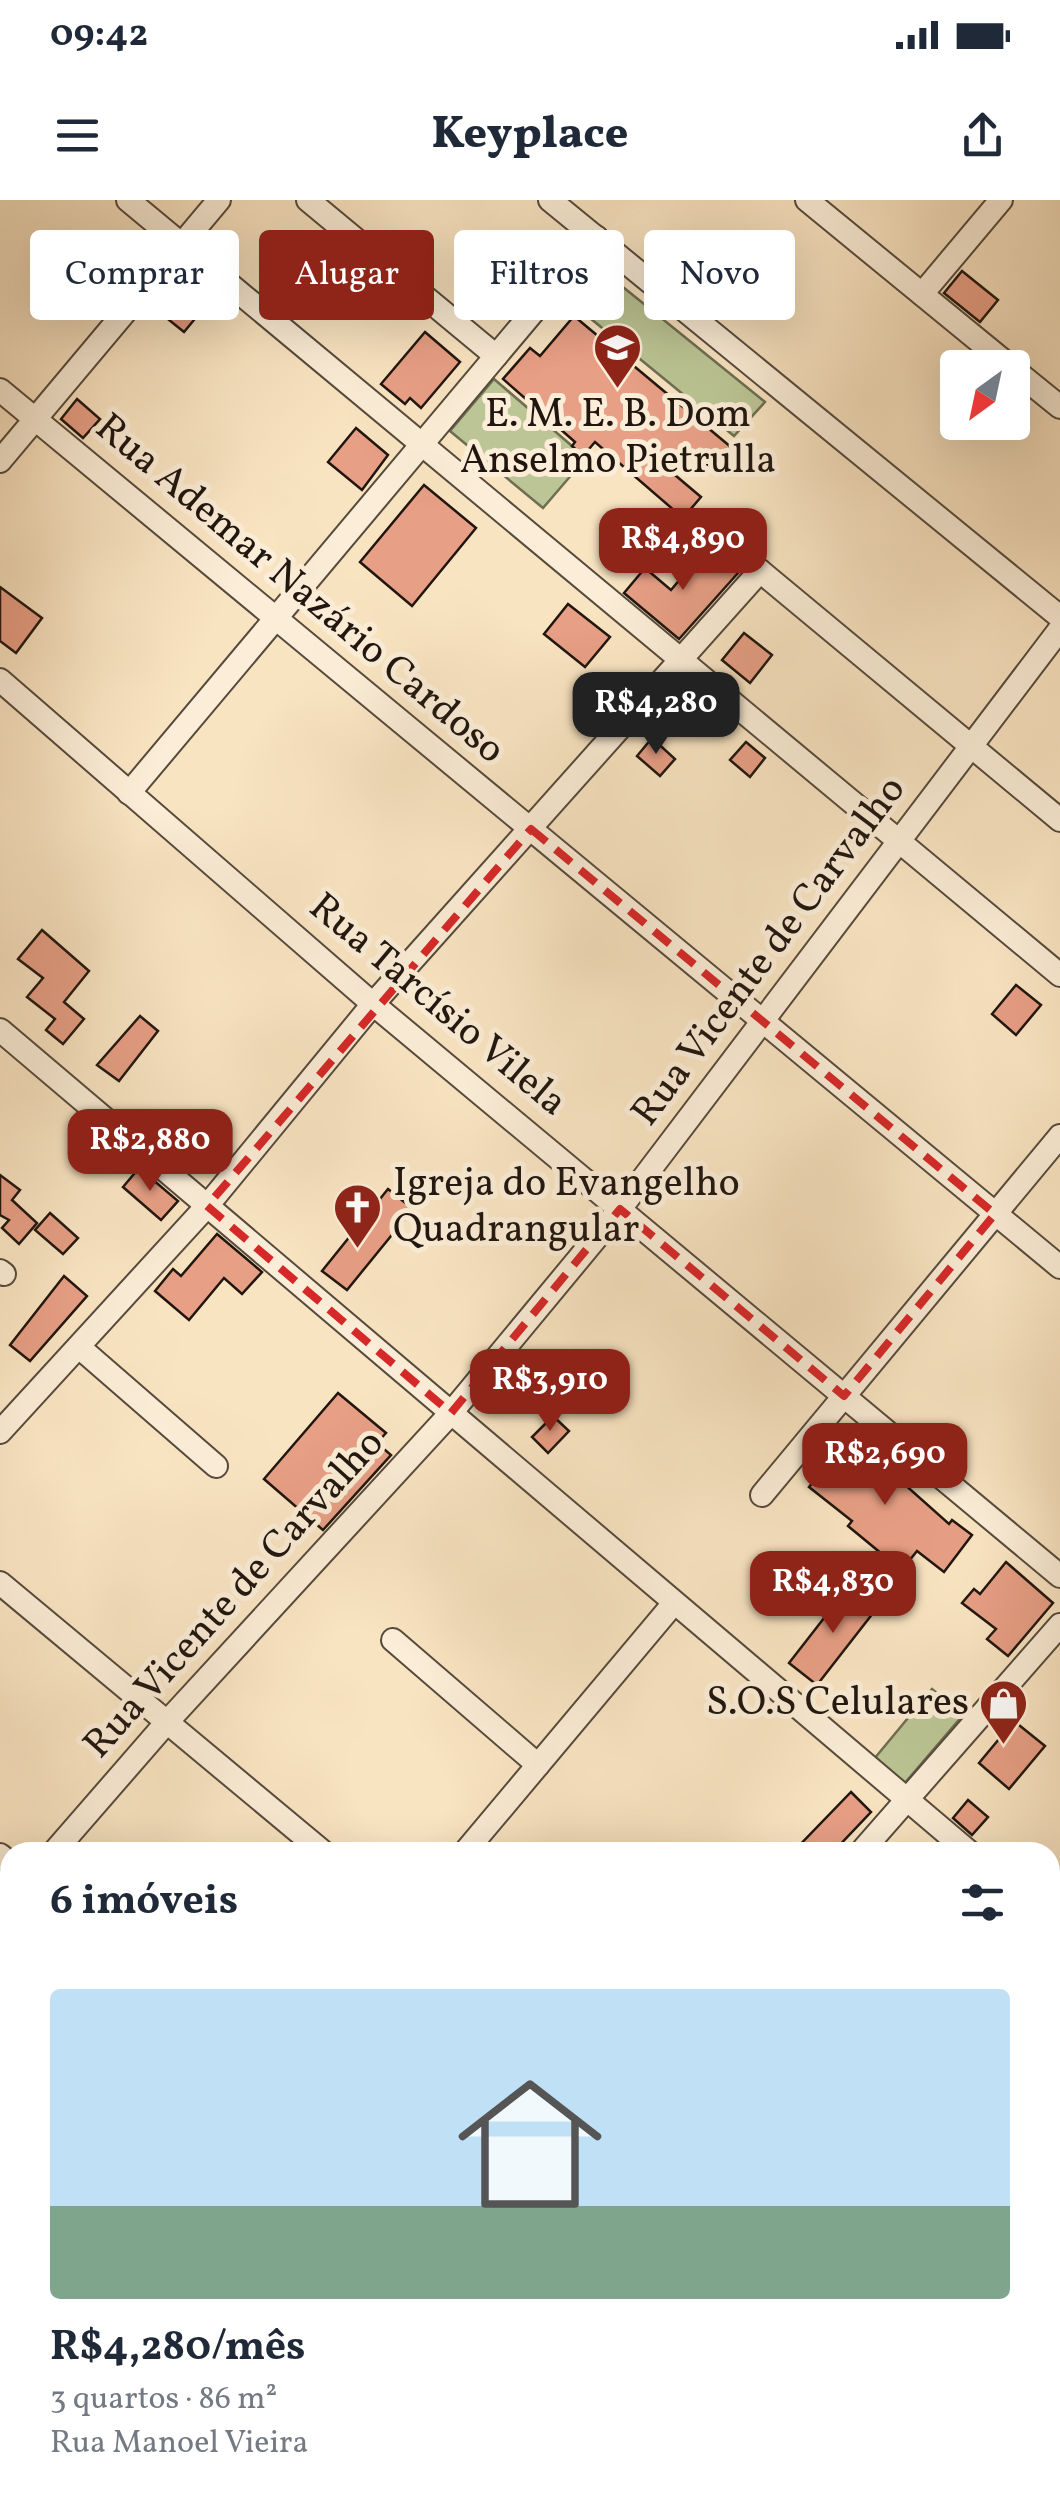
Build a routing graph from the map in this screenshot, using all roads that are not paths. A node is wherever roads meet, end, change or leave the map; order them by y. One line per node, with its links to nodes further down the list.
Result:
1 (128, 200): 7 (street)
2 (219, 200): 8 (street)
3 (308, 200): 16 (street)
4 (550, 200): 9 (street)
5 (808, 200): 12 (street)
6 (1001, 200): 12 (street)
7 (164, 230)
8 (196, 230)
9 (586, 230)
10 (624, 261): 25 (street)
11 (239, 292): 21 (street)
12 (922, 294): 15 (street)
13 (120, 320): 20 (street)
14 (527, 320): 16 (street)
15 (990, 350)
16 (496, 356): 21 (street)
17 (1030, 383): 19 (street)
18 (0, 390): 20 (street, Rua Ademar Nazário Cardoso)
19 (1060, 407)
20 (35, 420): 22 (street); 26 (street, Rua Ademar Nazário Cardoso)
21 (422, 444): 26 (street); 28 (street)
22 (0, 461)
23 (702, 522): 24 (street)
24 (760, 571): 28 (street); 30 (street)
25 (1060, 617)
26 (276, 619): 31 (street); 33 (street, Rua Ademar Nazário Cardoso)
27 (1060, 629): 30 (street, Rua Vicente de Carvalho)
28 (683, 661): 33 (street); 34 (street)
29 (0, 680): 31 (street, Rua Tarcísio Vilela)
30 (972, 746): 32 (street); 34 (street, Rua Vicente de Carvalho)
31 (129, 793): 36 (street, Rua Tarcísio Vilela)
32 (1060, 820)
33 (531, 830): 36 (street); 37 (street, Rua Ademar Nazário Cardoso)
34 (900, 842): 35 (street); 37 (street, Rua Vicente de Carvalho)
35 (1060, 974)
36 (373, 1004): 40 (street); 41 (street, Rua Tarcísio Vilela)
37 (764, 1022): 41 (street, Rua Vicente de Carvalho); 42 (street, Rua Ademar Nazário Cardoso)
38 (0, 1030): 40 (street)
39 (1060, 1136): 42 (street)
40 (206, 1206): 44 (street); 46 (street)
41 (620, 1209): 45 (street, Rua Tarcísio Vilela); 46 (street, Rua Vicente de Carvalho)
42 (996, 1214): 43 (street, Rua Ademar Nazário Cardoso); 45 (street)
43 (1060, 1267)
44 (80, 1348): 47 (street); 48 (street)
45 (844, 1396): 49 (street); 50 (street, Rua Tarcísio Vilela)
46 (451, 1414): 52 (street); 55 (street, Rua Vicente de Carvalho)
47 (0, 1432)
48 (216, 1466)
49 (762, 1495)
50 (1060, 1576)
51 (0, 1582): 55 (street)
52 (674, 1603): 56 (street); 57 (street)
53 (1060, 1624): 57 (street)
54 (394, 1640): 56 (street)
55 (167, 1722): 58 (street, Rua Vicente de Carvalho); 59 (street)
56 (538, 1765): 60 (street)
57 (905, 1798): 61 (street); 62 (street)
58 (63, 1842)
59 (311, 1842)
60 (473, 1842)
61 (869, 1842)
62 (957, 1842)

